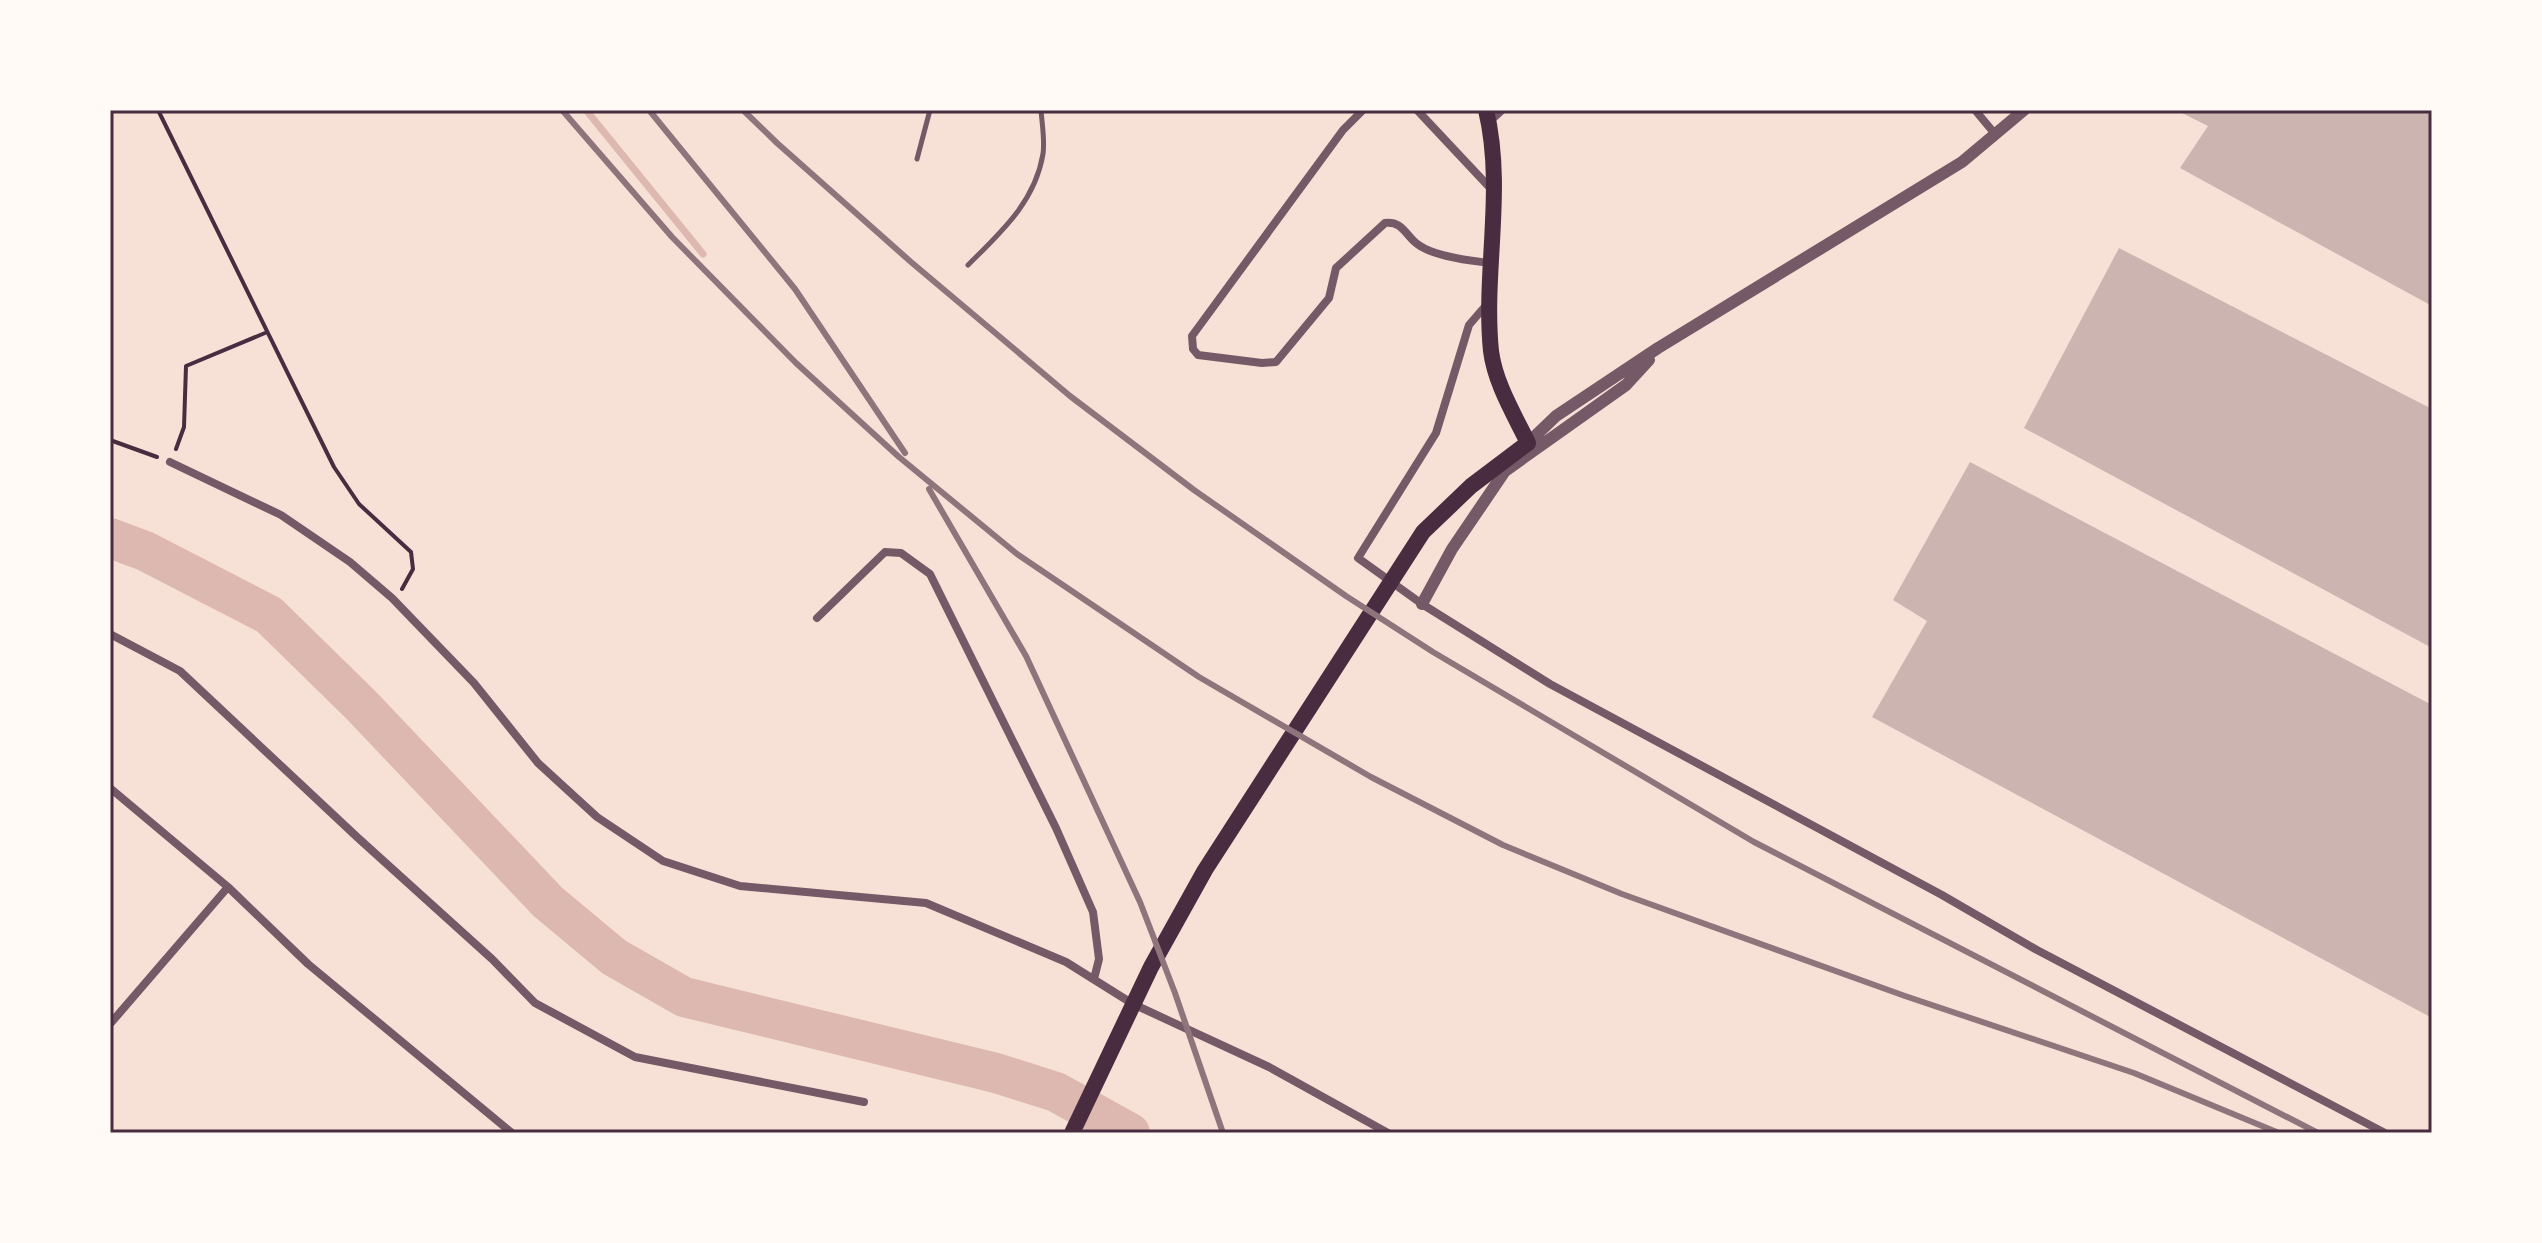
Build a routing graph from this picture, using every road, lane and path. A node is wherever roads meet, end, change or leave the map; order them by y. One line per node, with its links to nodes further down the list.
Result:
1 (158, 110): 16 (path)
2 (930, 110): 11 (lane)
3 (1041, 110): 14 (lane)
4 (1363, 110): 13 (street)
5 (1417, 110): 12 (street)
6 (1502, 110): 9 (street)
7 (1975, 110): 10 (street)
8 (2024, 110): 10 (street)
9 (1488, 116): 12 (main road)
10 (1995, 134): 17 (street)
11 (917, 159)
12 (1493, 191): 13 (main road)
13 (1492, 263): 15 (main road)
14 (968, 265)
15 (1491, 298): 19 (main road); 22 (street)
16 (266, 333): 20 (path); 21 (path)
17 (1658, 348): 19 (street); 22 (street)
18 (110, 440): 20 (path)
19 (1528, 443): 28 (main road)
20 (170, 462): 21 (street)
21 (392, 598): 27 (street)
22 (1422, 604): 36 (street)
23 (817, 618): 27 (street)
24 (110, 634): 30 (street)
25 (110, 788): 26 (street)
26 (228, 887): 29 (street); 31 (street)
27 (1094, 979): 28 (street)
28 (1133, 1004): 34 (main road); 35 (street)
29 (110, 1024)
30 (864, 1102)
31 (502, 1125): 32 (street); 33 (street)
32 (496, 1133)
33 (512, 1133)
34 (1072, 1133)
35 (1388, 1133)
36 (2385, 1133)

